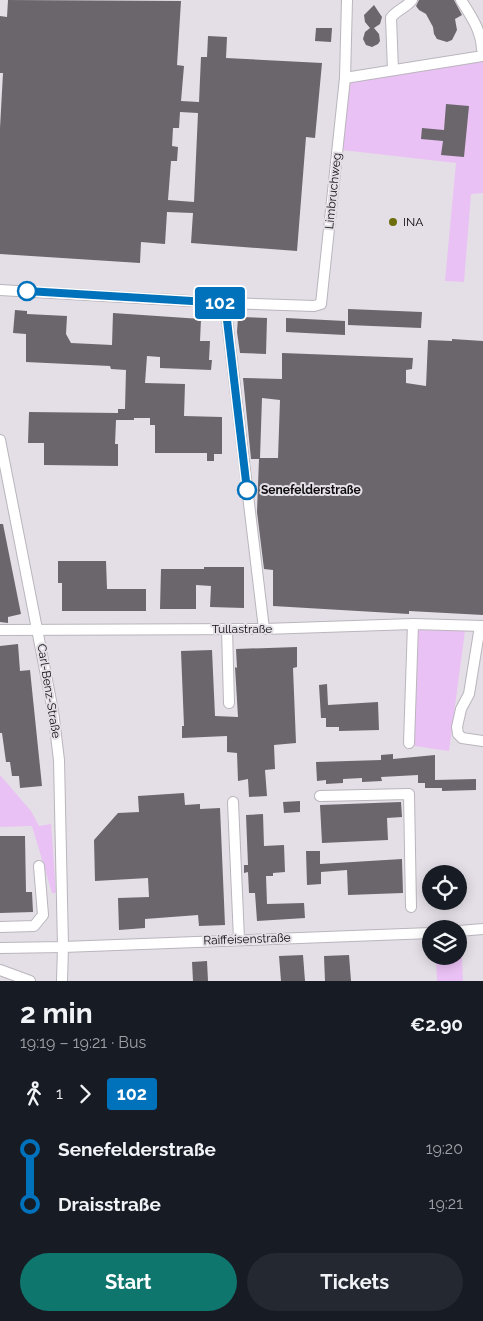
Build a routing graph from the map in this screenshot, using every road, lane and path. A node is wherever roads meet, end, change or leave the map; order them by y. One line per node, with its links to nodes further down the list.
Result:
1 (347, 0): 6 (street, Limbruchweg)
2 (412, 0): 5 (street)
3 (461, 0): 4 (street)
4 (482, 53): 5 (street)
5 (393, 70): 6 (street)
6 (345, 78): 8 (street, Limbruchweg)
7 (0, 290): 8 (street)
8 (225, 303): 14 (street)
9 (0, 440): 12 (street, Carl-Benz-Straße)
10 (413, 624): 11 (street, Tullastraße); 14 (street, Tullastraße); 18 (street)
11 (482, 626): 17 (street)
12 (38, 629): 13 (street, Tullastraße); 15 (street, Tullastraße); 28 (street, Carl-Benz-Straße)
13 (227, 629): 14 (street, Tullastraße); 16 (street)
14 (264, 629)
15 (0, 630)
16 (229, 703)
17 (483, 741)
18 (409, 742)
19 (320, 796): 22 (street)
20 (233, 802): 27 (street)
21 (39, 866): 23 (street)
22 (411, 907)
23 (0, 928)
24 (483, 929): 25 (street)
25 (467, 930)
26 (422, 933): 27 (street, Raiffeisenstraße)
27 (239, 939): 28 (street, Raiffeisenstraße)
28 (63, 947): 29 (street, Raiffeisenstraße); 32 (street)
29 (0, 948)
30 (0, 970): 31 (street)
31 (30, 981)
32 (62, 981)

